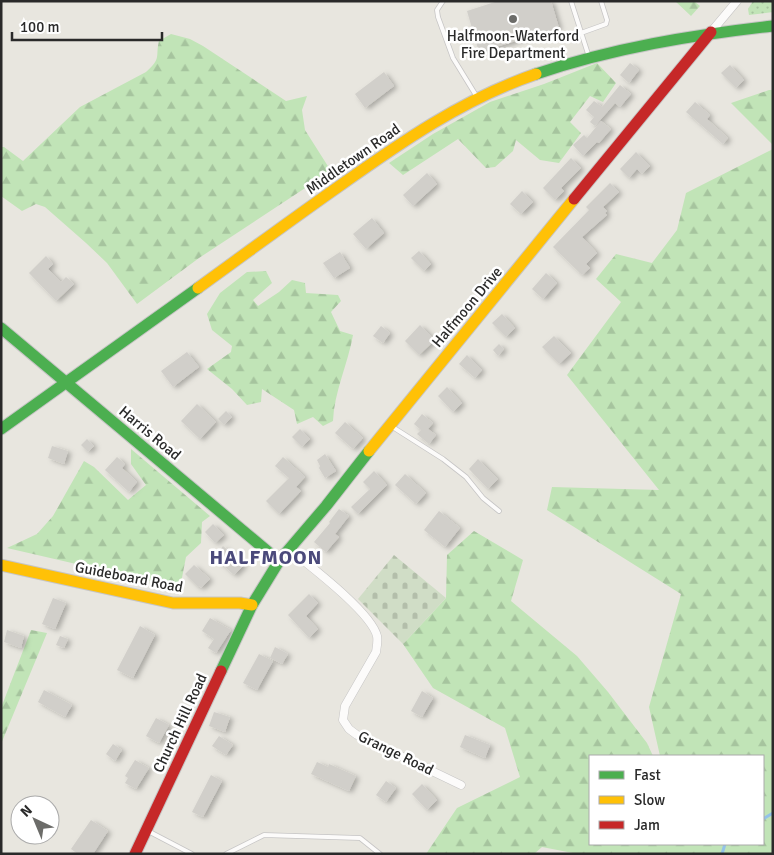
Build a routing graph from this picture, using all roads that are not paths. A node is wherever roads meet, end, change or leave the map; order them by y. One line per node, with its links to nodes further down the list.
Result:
1 (443, 1): 9 (lane)
2 (571, 1): 7 (lane)
3 (600, 1): 7 (lane)
4 (737, 1): 6 (street)
5 (773, 26): 6 (street, Middletown Road)
6 (711, 32): 8 (street, Middletown Road); 12 (street, Halfmoon Drive)
7 (581, 33): 8 (lane)
8 (588, 57): 9 (street, Middletown Road)
9 (478, 99): 11 (street, Middletown Road)
10 (1, 328): 11 (street, Harris Road)
11 (67, 383): 13 (street, Middletown Road); 16 (street, Harris Road)
12 (389, 425): 14 (lane); 15 (street, Halfmoon Drive)
13 (1, 429)
14 (499, 511)
15 (289, 549): 16 (street, Halfmoon Drive); 19 (street, Grange Road)
16 (279, 560): 18 (street, Halfmoon Drive)
17 (1, 565): 18 (street, Guideboard Road)
18 (252, 606): 20 (street, Church Hill Road)
19 (461, 785)
20 (146, 830): 21 (street, Church Hill Road); 22 (lane)
21 (135, 854)
22 (192, 854)
23 (226, 854): 24 (lane)
24 (380, 854)

